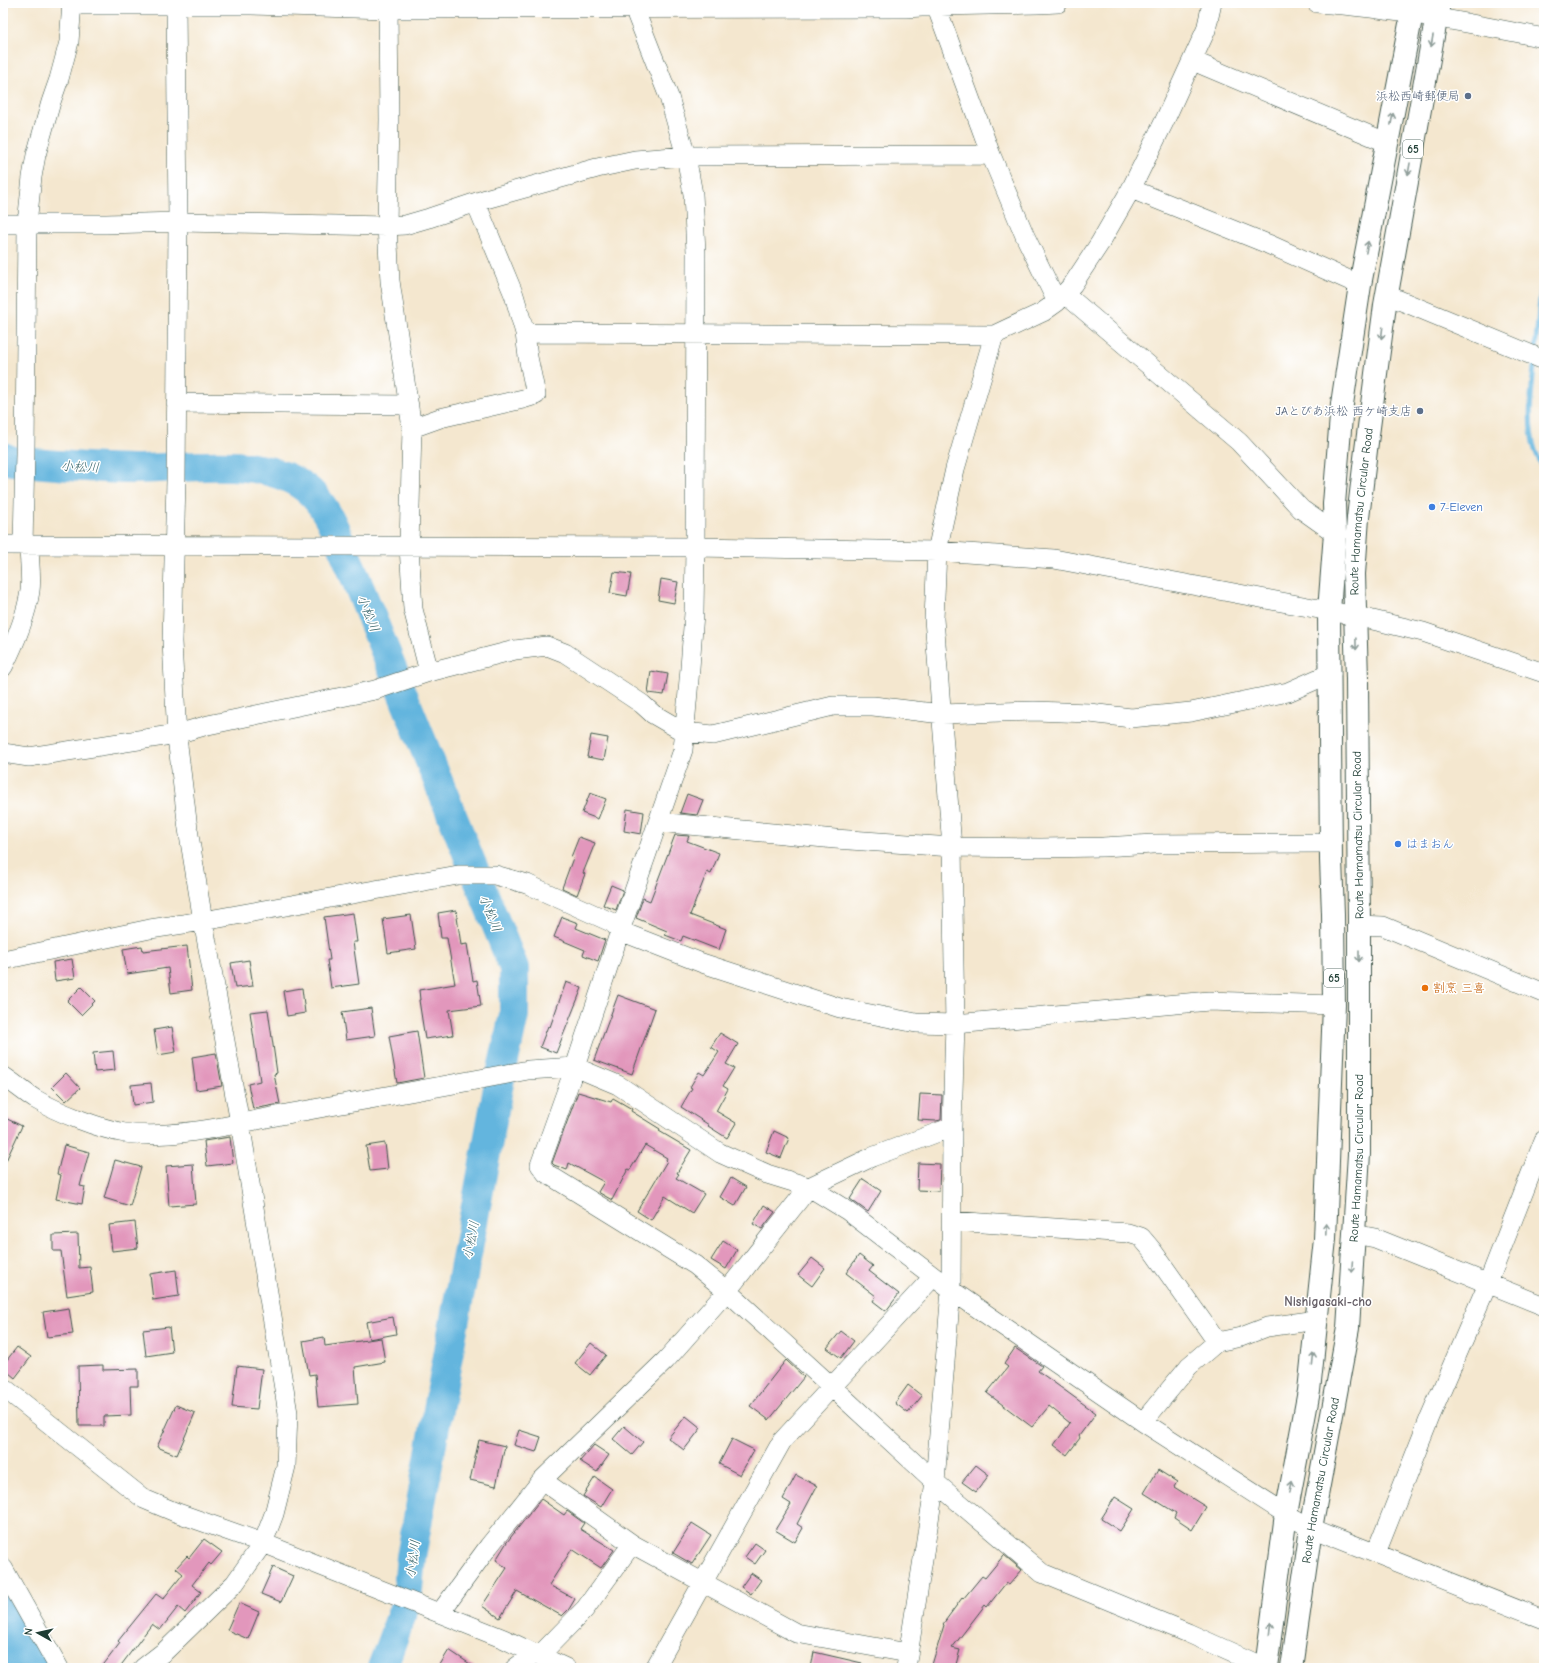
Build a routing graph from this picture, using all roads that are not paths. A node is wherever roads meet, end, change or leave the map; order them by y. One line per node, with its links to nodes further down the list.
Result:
1 (1058, 3): 6 (street)
2 (1212, 3): 12 (street)
3 (1316, 3): 9 (street)
4 (72, 4): 5 (street); 20 (street)
5 (176, 4): 7 (street); 18 (street)
6 (935, 4): 8 (street); 14 (street)
7 (388, 6): 8 (street); 21 (street)
8 (633, 6): 15 (street)
9 (1413, 8): 10 (street); 13 (main road, Route Hamamatsu Circular Road / 65, one-way to 9)
10 (1438, 10): 11 (street); 23 (main road, Route Hamamatsu Circular Road / 65, one-way to 23)
11 (1537, 36)
12 (1193, 61): 13 (street); 16 (street)
13 (1388, 143): 22 (main road, Route Hamamatsu Circular Road / 65, one-way to 13)
14 (991, 155): 15 (street); 24 (street)
15 (686, 156): 17 (street); 26 (street)
16 (1131, 189): 22 (street); 24 (street)
17 (476, 203): 21 (street); 25 (street)
18 (178, 222): 20 (street); 21 (street); 29 (street)
19 (3, 224): 20 (street)
20 (26, 224): 33 (street)
21 (387, 226): 30 (street)
22 (1360, 285): 32 (main road, Route Hamamatsu Circular Road / 65)
23 (1387, 295): 28 (street); 40 (main road, Route Hamamatsu Circular Road / 65, one-way to 40)
24 (1061, 298): 27 (street); 32 (street)
25 (525, 333): 26 (street); 31 (street)
26 (696, 334): 27 (street); 37 (street)
27 (994, 335): 38 (street)
28 (1544, 360)
29 (176, 403): 30 (street); 34 (street)
30 (409, 405): 31 (street)
31 (412, 428): 36 (street)
32 (1334, 533): 39 (main road, Route Hamamatsu Circular Road / 65)
33 (26, 545): 34 (street); 35 (street); 41 (street)
34 (174, 545): 36 (street); 47 (street)
35 (3, 546)
36 (409, 547): 37 (street); 44 (street)
37 (695, 547): 38 (street); 46 (street)
38 (938, 551): 39 (street); 45 (street)
39 (1329, 611): 40 (street); 42 (main road, Route Hamamatsu Circular Road / 65)
40 (1356, 616): 43 (street); 53 (main road, Route Hamamatsu Circular Road / 65, one-way to 53)
41 (3, 667)
42 (1331, 673): 45 (street); 50 (main road, Route Hamamatsu Circular Road / 65)
43 (1544, 674)
44 (422, 675): 46 (street); 47 (street)
45 (942, 714): 46 (street); 51 (street)
46 (684, 732): 49 (street)
47 (177, 734): 48 (street); 52 (street)
48 (3, 753)
49 (658, 822): 51 (street); 54 (street)
50 (1330, 843): 51 (street); 57 (main road, Route Hamamatsu Circular Road / 65)
51 (952, 847): 58 (street)
52 (203, 921): 54 (street); 55 (street); 61 (street)
53 (1359, 925): 56 (street); 66 (main road, Route Hamamatsu Circular Road / 65, one-way to 66)
54 (620, 931): 58 (street); 59 (street)
55 (3, 960)
56 (1544, 993)
57 (1334, 1005): 58 (street); 72 (main road, Route Hamamatsu Circular Road / 65, one-way to 57)
58 (955, 1024): 62 (street)
59 (575, 1067): 61 (street); 64 (street); 70 (street)
60 (3, 1076): 61 (street)
61 (240, 1123): 81 (street)
62 (952, 1127): 64 (street); 65 (street)
63 (1544, 1140): 68 (street)
64 (809, 1187): 67 (street); 70 (street)
65 (953, 1221): 69 (street); 73 (street)
66 (1354, 1234): 68 (street); 80 (main road, Route Hamamatsu Circular Road / 65, one-way to 80)
67 (933, 1276): 69 (street); 75 (street)
68 (1488, 1283): 71 (street); 83 (street)
69 (951, 1290): 76 (street); 78 (street)
70 (727, 1291): 75 (street); 77 (street)
71 (1544, 1306)
72 (1317, 1320): 73 (street); 79 (main road, Route Hamamatsu Circular Road / 65, one-way to 72)
73 (1217, 1342): 76 (street)
74 (3, 1387): 81 (street)
75 (832, 1387): 78 (street); 85 (street)
76 (1143, 1422): 79 (street)
77 (542, 1480): 82 (street); 86 (street)
78 (934, 1482): 89 (street); 95 (street)
79 (1286, 1514): 80 (street); 95 (main road, Route Hamamatsu Circular Road / 65, one-way to 79)
80 (1311, 1528): 83 (street); 96 (main road, Route Hamamatsu Circular Road / 65)
81 (263, 1543): 86 (street); 91 (street)
82 (632, 1544): 85 (street); 88 (street)
83 (1376, 1553): 87 (street)
84 (3, 1568): 90 (street)
85 (703, 1582): 89 (street); 94 (street)
86 (440, 1613): 88 (street)
87 (1544, 1620)
88 (538, 1654): 92 (street); 93 (street)
89 (907, 1660)
90 (59, 1668)
91 (143, 1668)
92 (515, 1668)
93 (566, 1668)
94 (655, 1668)
95 (1266, 1668)
96 (1291, 1668)

